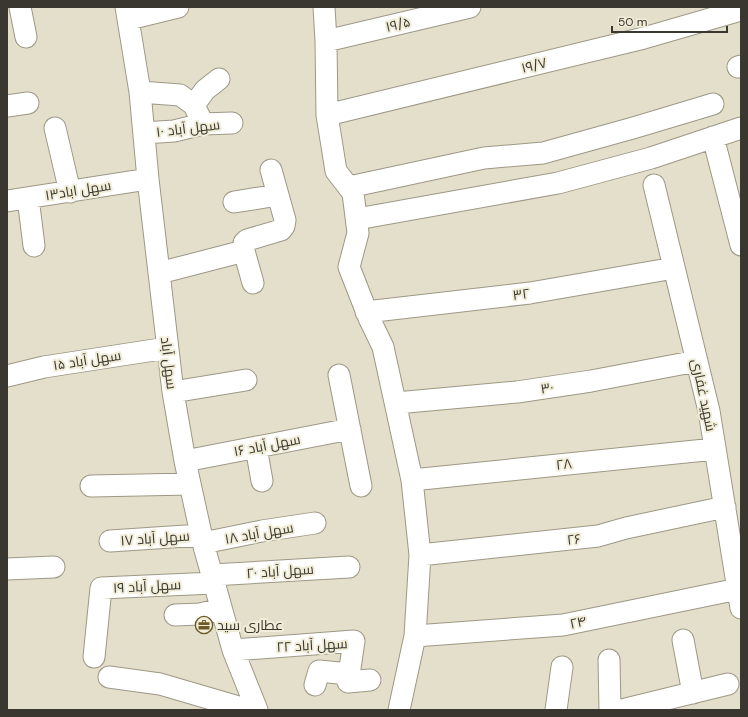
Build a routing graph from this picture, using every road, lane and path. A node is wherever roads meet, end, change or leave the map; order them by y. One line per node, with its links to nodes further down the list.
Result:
1 (20, 7): 7 (street)
2 (178, 7): 6 (street)
3 (324, 7): 8 (street)
4 (470, 7): 8 (street, ۱۹/۵)
5 (741, 10): 15 (street, ۱۹/۷)
6 (128, 13): 10 (street, سهل آباد)
7 (26, 36)
8 (326, 42): 15 (street)
9 (219, 78): 13 (street)
10 (140, 92): 13 (street); 20 (street, سهل آباد)
11 (28, 103): 14 (street)
12 (713, 104): 25 (street)
13 (194, 105): 17 (street)
14 (7, 106)
15 (327, 115): 25 (street)
16 (232, 123): 17 (street, سهل آباد ۱۰)
17 (203, 124): 20 (street, سهل آباد ۱۰)
18 (54, 128): 26 (street)
19 (741, 128): 21 (street)
20 (144, 133): 23 (street, سهل آباد)
21 (713, 137): 31 (street); 32 (street)
22 (272, 170): 27 (street)
23 (148, 179): 26 (street, سهل اباد۱۳); 36 (street, سهل آباد)
24 (654, 185): 35 (street, شهید غفاری)
25 (349, 187): 31 (street)
26 (70, 192): 28 (street, سهل اباد۱۳)
27 (278, 195): 30 (street); 34 (street)
28 (28, 198): 29 (street, سهل اباد۱۳); 33 (street)
29 (7, 200)
30 (234, 202)
31 (356, 219): 38 (street)
32 (741, 245)
33 (34, 246)
34 (244, 251): 36 (street); 37 (street)
35 (674, 268): 38 (street, ۳۲); 40 (street, شهید غفاری)
36 (158, 273): 39 (street, سهل آباد)
37 (253, 282)
38 (366, 312): 45 (street)
39 (168, 348): 42 (street, سهل آباد ۱۵); 44 (street, سهل آباد)
40 (697, 361): 45 (street, ۳۰); 48 (street, شهید غفاری)
41 (339, 375): 46 (street)
42 (7, 376)
43 (246, 380): 44 (street)
44 (173, 392): 49 (street, سهل آباد)
45 (396, 403): 50 (street)
46 (350, 429): 47 (street, سهل آباد ۱۶); 54 (street)
47 (256, 447): 49 (street, سهل آباد ۱۶); 51 (street)
48 (715, 449): 50 (street, ۲۸); 55 (street, شهید غفاری)
49 (185, 461): 52 (street, سهل آباد)
50 (412, 480): 59 (street)
51 (262, 481)
52 (190, 484): 53 (street); 57 (street, سهل آباد)
53 (91, 486)
54 (361, 486)
55 (725, 507): 59 (street, ۲۶); 64 (street, شهید غفاری)
56 (315, 524): 57 (street, سهل آباد ۱۸)
57 (202, 539): 58 (street, سهل آباد ۱۷); 63 (street, سهل آباد)
58 (110, 541)
59 (420, 555): 67 (street)
60 (54, 567): 62 (street)
61 (349, 567): 63 (street, سهل آباد ۲۰)
62 (7, 570)
63 (213, 579): 65 (street, سهل آباد); 70 (street, سهل آباد ۱۹)
64 (739, 598): 67 (street, ۲۴)
65 (221, 609): 66 (street); 69 (street, سهل آباد)
66 (175, 615)
67 (415, 636): 81 (street)
68 (683, 640): 78 (street)
69 (233, 650): 73 (street, سهل آباد ۲۲); 80 (street, سهل آباد)
70 (94, 657)
71 (609, 660): 83 (street)
72 (562, 667): 82 (street)
73 (349, 674): 75 (street); 77 (street)
74 (110, 678): 79 (street)
75 (370, 680)
76 (728, 684): 78 (street)
77 (315, 685)
78 (693, 693): 84 (street)
79 (249, 710)
80 (257, 710)
81 (399, 710)
82 (556, 710)
83 (610, 710)
84 (622, 710)

